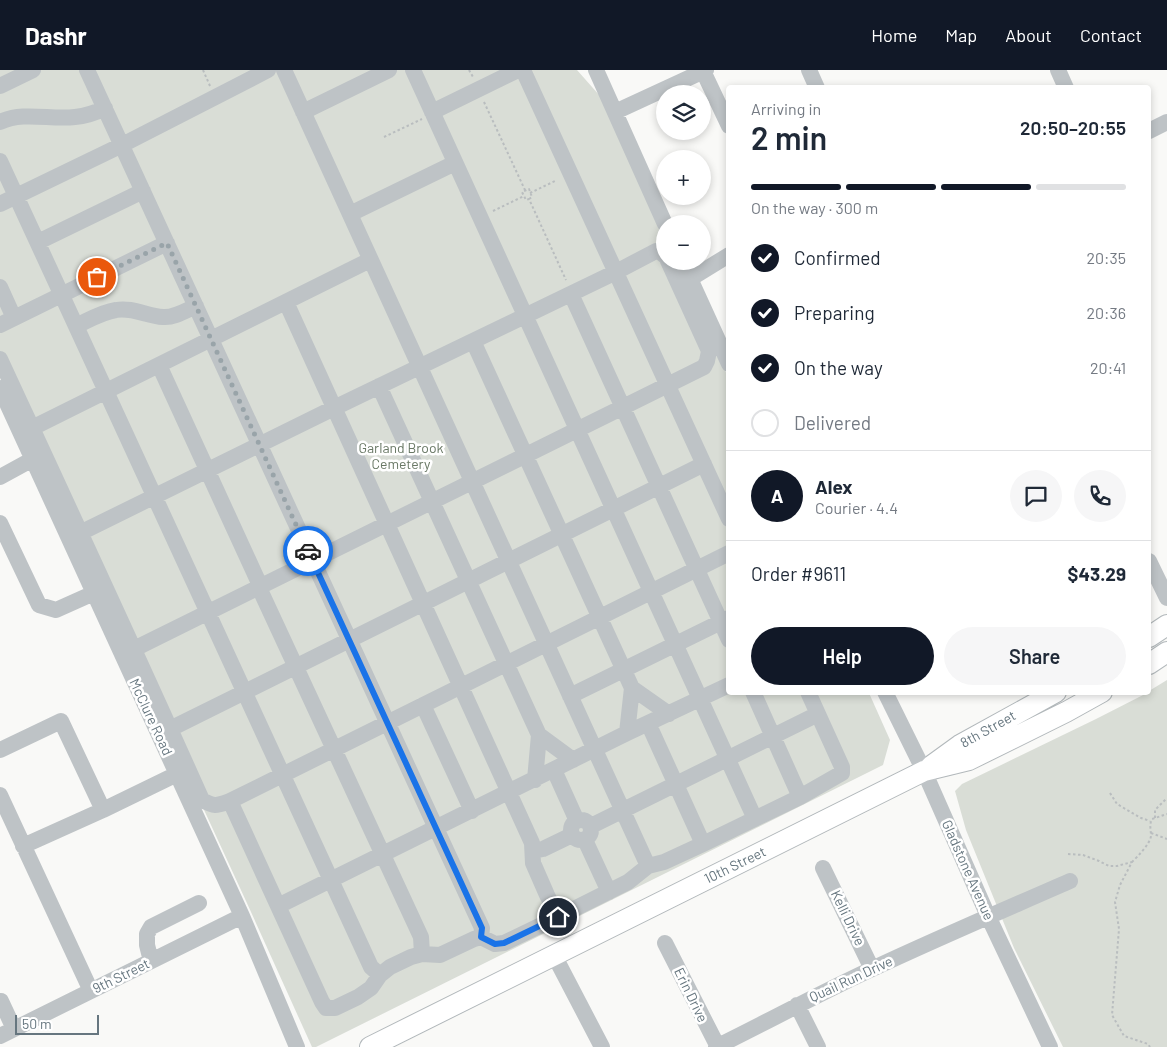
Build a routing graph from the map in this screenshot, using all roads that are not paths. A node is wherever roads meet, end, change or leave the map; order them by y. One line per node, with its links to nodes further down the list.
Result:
1 (33, 70): 15 (street)
2 (87, 70): 16 (street)
3 (268, 70): 24 (street)
4 (284, 70): 17 (street)
5 (389, 70): 17 (street)
6 (413, 70): 19 (street)
7 (518, 70): 19 (street)
8 (523, 70): 39 (street)
9 (596, 70): 18 (street)
10 (809, 70): 13 (street)
11 (1058, 70): 14 (street)
12 (700, 71): 18 (street); 20 (street)
13 (815, 85)
14 (1065, 85)
15 (0, 86)
16 (105, 108): 21 (street); 24 (street)
17 (303, 112): 30 (street)
18 (615, 112): 31 (street)
19 (432, 113): 26 (street)
20 (726, 120)
21 (0, 122)
22 (1167, 122): 23 (street)
23 (1151, 130)
24 (122, 145): 27 (street); 28 (street)
25 (0, 161): 28 (street)
26 (455, 163): 30 (street); 46 (street)
27 (143, 190): 32 (street); 33 (street)
28 (16, 196): 29 (street); 32 (street)
29 (0, 204)
30 (350, 214): 36 (street)
31 (661, 215)
32 (38, 242): 42 (street)
33 (167, 243): 42 (street); 45 (street)
34 (656, 251): 39 (street)
35 (726, 257): 40 (street)
36 (370, 260): 44 (street); 54 (street)
37 (672, 270): 55 (street)
38 (686, 270): 40 (street)
39 (616, 272): 43 (street); 55 (street)
40 (690, 279): 51 (street)
41 (0, 287): 47 (street)
42 (62, 294): 47 (street); 48 (street)
43 (571, 294): 46 (street); 59 (street)
44 (286, 302): 49 (street); 60 (street)
45 (196, 306): 48 (street); 49 (street)
46 (526, 316): 50 (street); 62 (street)
47 (7, 321)
48 (76, 326): 58 (street)
49 (211, 339): 53 (street); 63 (street)
50 (473, 341): 54 (street); 64 (street)
51 (726, 355)
52 (0, 360): 61 (street)
53 (159, 365): 58 (street); 67 (street)
54 (419, 367): 56 (street); 69 (street)
55 (668, 385): 59 (street); 66 (street)
56 (379, 386): 60 (street); 72 (street)
57 (0, 388): 65 (street, McClure Road)
58 (106, 391): 61 (street); 71 (street)
59 (622, 407): 62 (street); 70 (street)
60 (334, 408): 63 (street); 76 (street)
61 (32, 428): 77 (street)
62 (578, 429): 64 (street); 73 (street)
63 (260, 445): 67 (street); 80 (street)
64 (525, 455): 69 (street); 78 (street)
65 (33, 460): 68 (street); 87 (street, McClure Road)
66 (704, 464): 70 (street); 74 (street)
67 (208, 471): 71 (street); 85 (street)
68 (0, 477)
69 (472, 481): 72 (street); 81 (street)
70 (659, 486): 73 (street); 82 (street)
71 (155, 497): 77 (street); 90 (street)
72 (431, 502): 76 (street); 84 (street)
73 (614, 509): 78 (street); 86 (street)
74 (726, 512)
75 (0, 523): 87 (street)
76 (386, 524): 80 (street); 89 (street)
77 (80, 533): 98 (street)
78 (562, 535): 81 (street); 91 (street)
79 (726, 554): 82 (street)
80 (312, 561): 85 (street); 95 (street)
81 (508, 561): 84 (street); 96 (street)
82 (696, 569): 86 (street); 92 (street)
83 (1151, 571): 88 (street)
84 (468, 581): 89 (street); 101 (street)
85 (260, 587): 90 (street); 102 (street)
86 (652, 591): 91 (street); 97 (street)
87 (94, 593): 131 (street, McClure Road)
88 (1167, 598)
89 (423, 604): 95 (street); 104 (street)
90 (208, 612): 98 (street); 107 (street)
91 (599, 617): 96 (street); 103 (street)
92 (725, 620): 97 (street)
93 (1167, 625): 94 (main road)
94 (1151, 636)
95 (349, 640): 102 (street); 118 (street)
96 (546, 644): 101 (street); 113 (street)
97 (676, 644): 103 (street); 114 (street)
98 (134, 649): 120 (street)
99 (1167, 652): 100 (main road)
100 (1151, 663)
101 (506, 664): 104 (street); 122 (street)
102 (296, 666): 107 (street); 124 (street)
103 (623, 670): 106 (street); 113 (street)
104 (460, 686): 115 (street); 135 (street)
105 (726, 686): 114 (street)
106 (632, 688): 116 (street); 121 (street)
107 (244, 692): 120 (street); 132 (street)
108 (754, 695): 123 (street)
109 (809, 695): 117 (street)
110 (886, 695): 130 (street, Gladstone Avenue)
111 (1051, 695): 130 (main road, 8th Street)
112 (1097, 695): 130 (main road, 10th Street)
113 (570, 696): 126 (street)
114 (701, 698): 116 (street); 127 (street)
115 (423, 705): 118 (street); 141 (street)
116 (668, 714): 119 (street)
117 (818, 714): 123 (street); 137 (street)
118 (387, 722): 124 (street); 143 (street)
119 (648, 724): 121 (street); 134 (street)
120 (170, 729): 138 (street)
121 (628, 733): 126 (street)
122 (539, 736): 128 (street); 133 (street)
123 (773, 737): 127 (street); 137 (street)
124 (334, 749): 132 (street); 148 (street)
125 (0, 750): 139 (street)
126 (594, 750): 128 (street); 140 (street)
127 (728, 759): 134 (street); 142 (street)
128 (573, 760): 129 (street)
129 (554, 770): 133 (street); 144 (street)
130 (924, 771): 157 (street, Gladstone Avenue); 162 (main road, 10th Street)
131 (177, 774): 139 (street); 156 (street, McClure Road)
132 (282, 775): 138 (street); 151 (street)
133 (535, 780): 135 (street)
134 (676, 785): 140 (street); 145 (street)
135 (509, 792): 141 (street); 147 (street)
136 (0, 795): 146 (street)
137 (800, 797): 142 (street)
138 (230, 801): 155 (street)
139 (103, 810): 146 (street)
140 (622, 810): 144 (street); 149 (street)
141 (472, 811): 143 (street)
142 (755, 819): 145 (street)
143 (436, 828): 148 (street); 159 (street)
144 (581, 831): 147 (street); 153 (street)
145 (703, 844): 149 (street)
146 (23, 846): 166 (street)
147 (533, 851): 158 (street)
148 (384, 854): 151 (street); 161 (street)
149 (648, 866): 153 (street)
150 (823, 868): 164 (street, Kelli Drive)
151 (330, 880): 155 (street); 165 (street)
152 (1070, 881): 157 (street, Quail Run Drive)
153 (609, 892): 158 (street)
154 (199, 903): 163 (street)
155 (278, 906): 165 (street)
156 (242, 916): 163 (street, 9th Street); 170 (street, McClure Road)
157 (988, 916): 164 (street, Quail Run Drive); 175 (street, Gladstone Avenue)
158 (558, 917): 159 (street)
159 (481, 937): 161 (street)
160 (666, 943): 173 (street, Erin Drive)
161 (422, 954): 165 (street)
162 (554, 955): 171 (main road, 10th Street); 172 (street)
163 (152, 961): 166 (street, 9th Street)
164 (872, 969): 168 (street, Quail Run Drive)
165 (380, 975)
166 (91, 991): 169 (street, 9th Street)
167 (0, 1001): 169 (street)
168 (797, 1005): 173 (street, Quail Run Drive); 174 (street)
169 (7, 1032)
170 (298, 1047)
171 (370, 1047)
172 (602, 1047)
173 (717, 1047)
174 (818, 1047)
175 (1050, 1047)

